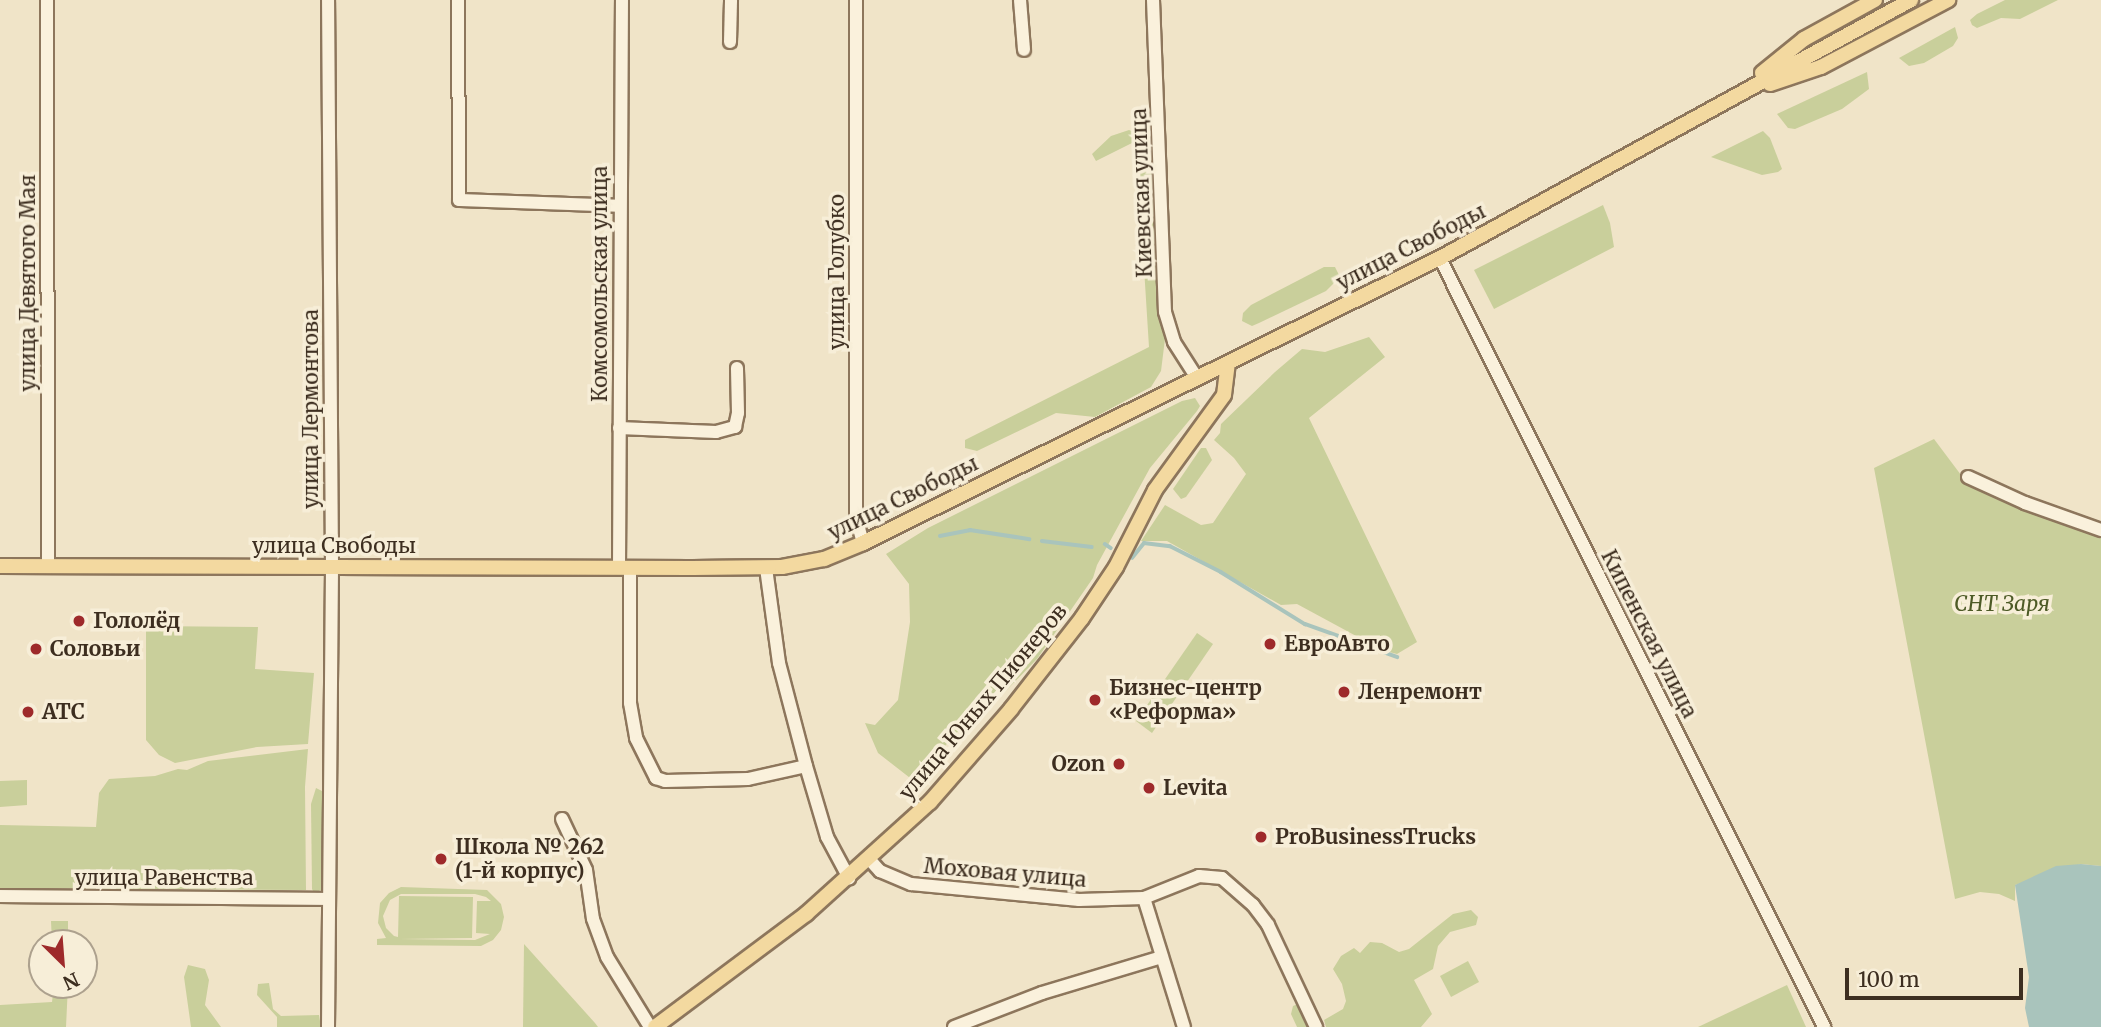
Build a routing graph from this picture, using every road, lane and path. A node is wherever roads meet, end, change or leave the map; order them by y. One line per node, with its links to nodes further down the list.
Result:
1 (47, 0): 25 (street, улица Девятого Мая)
2 (328, 0): 26 (street, улица Лермонтова)
3 (458, 0): 15 (street)
4 (622, 0): 15 (street, Комсомольская улица)
5 (731, 0): 12 (street)
6 (856, 0): 23 (street, улица Голубко)
7 (1020, 0): 13 (street)
8 (1153, 0): 19 (street, Киевская улица)
9 (1875, 0): 14 (main road, улица Свободы)
10 (1911, 0): 14 (main road, улица Свободы)
11 (1948, 0): 14 (main road, улица Свободы)
12 (730, 42)
13 (1024, 50)
14 (1732, 96): 16 (main road, улица Свободы)
15 (618, 206): 20 (street, Комсомольская улица)
16 (1440, 258): 17 (main road, улица Свободы); 42 (street, Кипенская улица)
17 (1228, 363): 19 (main road, улица Свободы); 31 (main road, улица Юных Пионеров)
18 (737, 368): 20 (street)
19 (1197, 378): 23 (main road, улица Свободы)
20 (619, 428): 27 (street, Комсомольская улица)
21 (1968, 477): 22 (street)
22 (2101, 530)
23 (863, 543): 28 (main road, улица Свободы)
24 (0, 566): 25 (main road, улица Свободы)
25 (48, 566): 26 (main road, улица Свободы)
26 (332, 566): 27 (main road, улица Свободы); 35 (street, улица Лермонтова)
27 (625, 568): 28 (main road, улица Свободы); 29 (street, Комсомольская улица)
28 (766, 568): 29 (street)
29 (806, 766): 32 (street)
30 (562, 819): 38 (street)
31 (870, 860): 32 (main road, улица Юных Пионеров); 34 (street, Моховая улица)
32 (849, 878): 38 (main road, улица Юных Пионеров)
33 (0, 896): 35 (street, улица Равенства)
34 (1144, 898): 36 (street); 41 (street)
35 (327, 899): 37 (street, улица Лермонтова)
36 (1162, 957): 39 (street); 40 (street)
37 (327, 1027)
38 (652, 1027)
39 (954, 1027)
40 (1184, 1027)
41 (1316, 1027)
42 (1824, 1027)

